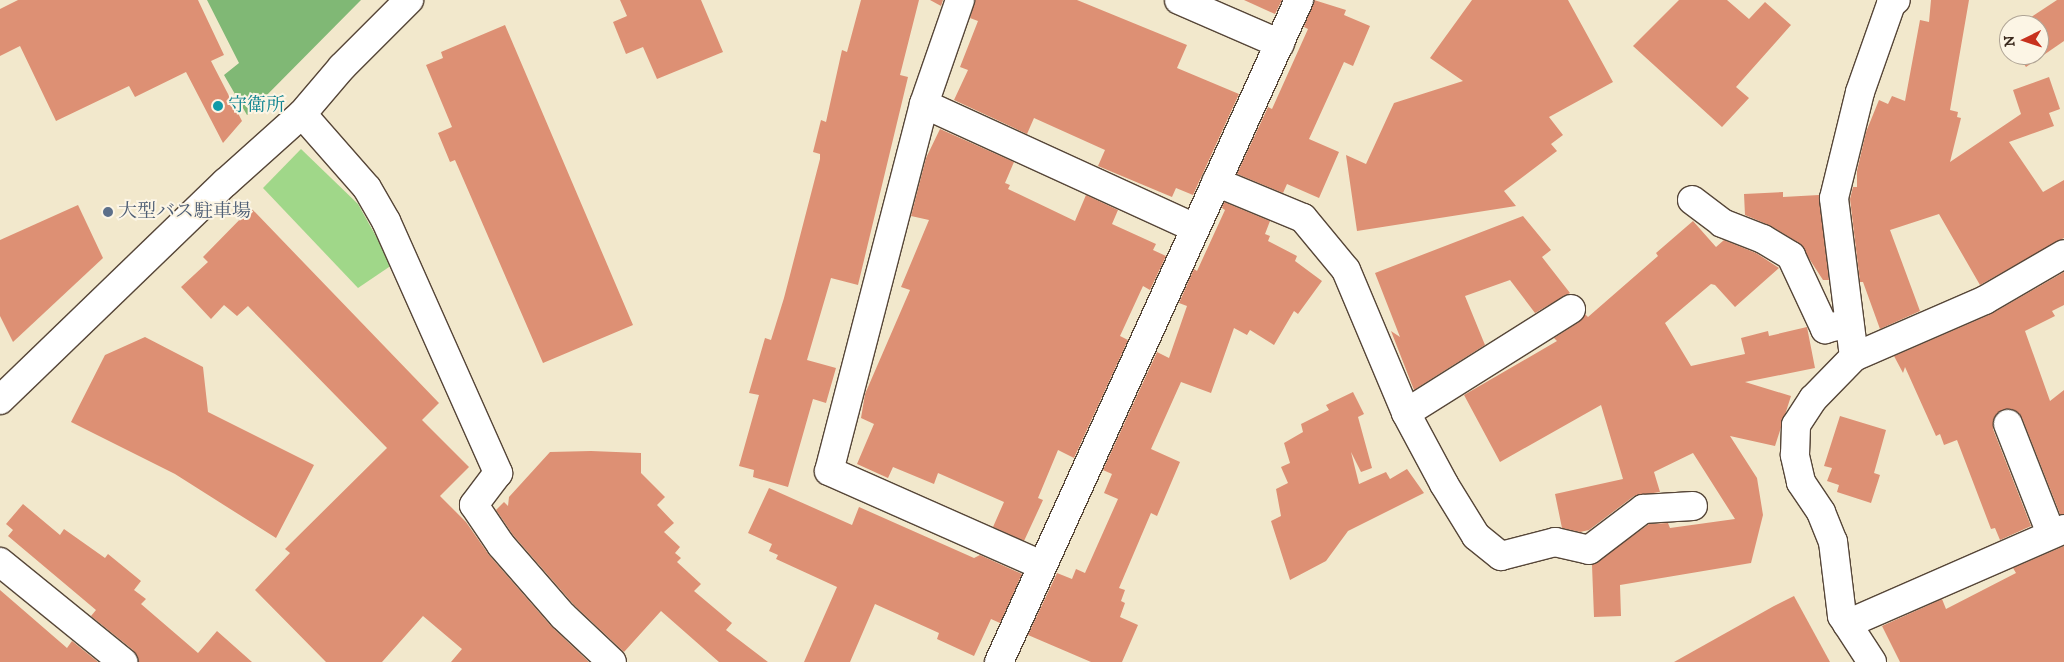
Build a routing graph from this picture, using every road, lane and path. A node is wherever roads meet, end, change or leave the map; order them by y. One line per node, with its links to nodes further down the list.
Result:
1 (409, 0): 8 (street)
2 (960, 0): 7 (street)
3 (1179, 0): 6 (street)
4 (1299, 0): 6 (street)
5 (1896, 0): 14 (street)
6 (1280, 44): 9 (street)
7 (924, 104): 11 (street); 22 (street)
8 (302, 114): 16 (street); 25 (street)
9 (1216, 182): 11 (street); 17 (street)
10 (1692, 200): 14 (street)
11 (1195, 228): 22 (street)
12 (2064, 254): 15 (street)
13 (1570, 309): 17 (street)
14 (1849, 323): 15 (street)
15 (1854, 357): 23 (street)
16 (0, 400)
17 (1406, 413): 19 (street)
18 (2008, 424): 20 (street)
19 (1694, 506)
20 (2058, 531): 23 (street)
21 (0, 562): 24 (street)
22 (1041, 565): 26 (street)
23 (1847, 624): 27 (street)
24 (123, 662)
25 (612, 662)
26 (999, 662)
27 (1872, 662)

